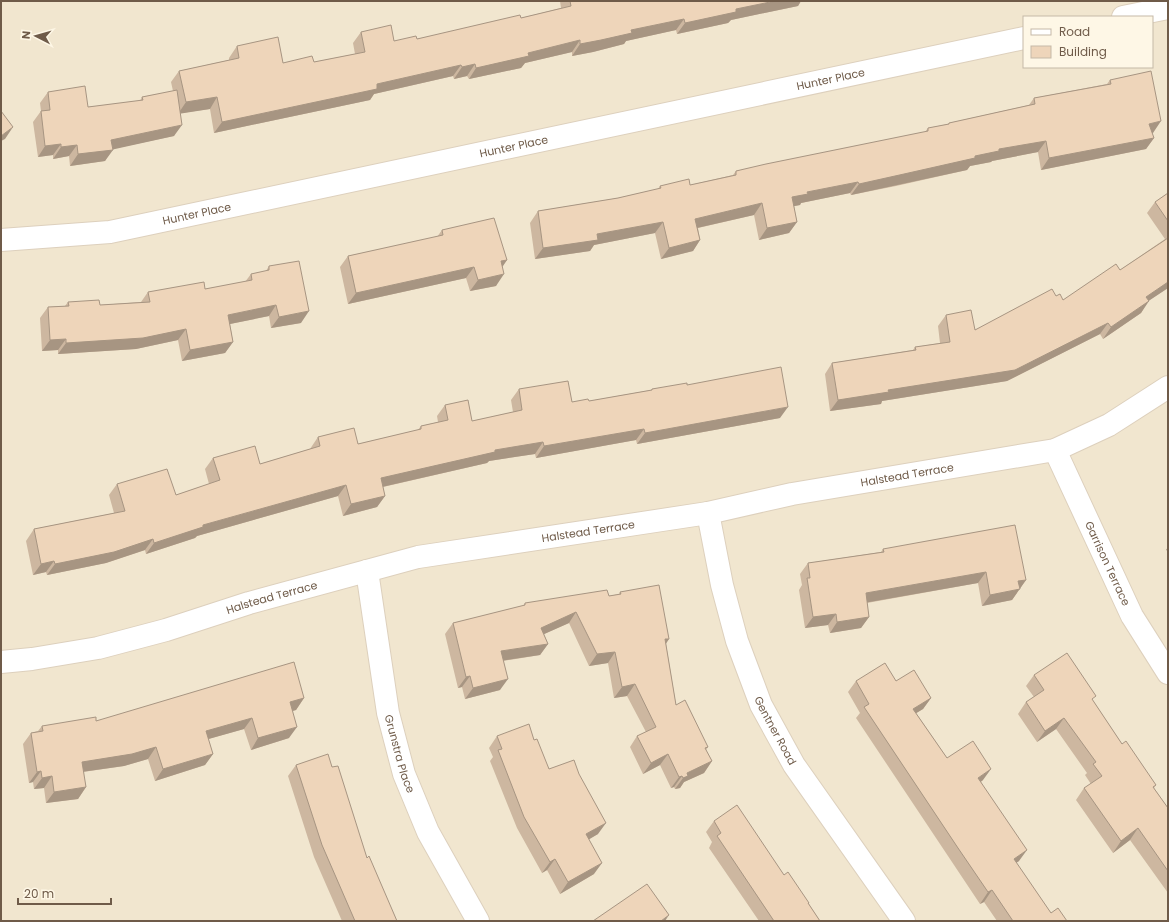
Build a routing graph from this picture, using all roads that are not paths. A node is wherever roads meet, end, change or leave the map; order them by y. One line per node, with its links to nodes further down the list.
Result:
1 (1168, 8): 2 (street)
2 (1128, 16)
3 (1023, 38): 4 (street, Hunter Place)
4 (1, 240)
5 (1168, 386): 6 (street, Halstead Terrace)
6 (1055, 450): 7 (street, Halstead Terrace); 10 (street, Garrison Terrace)
7 (708, 513): 8 (street, Halstead Terrace); 12 (street, Gentner Road)
8 (367, 571): 9 (street, Halstead Terrace); 11 (street, Grunstra Place)
9 (1, 662)
10 (1168, 673)
11 (478, 921)
12 (904, 921)

